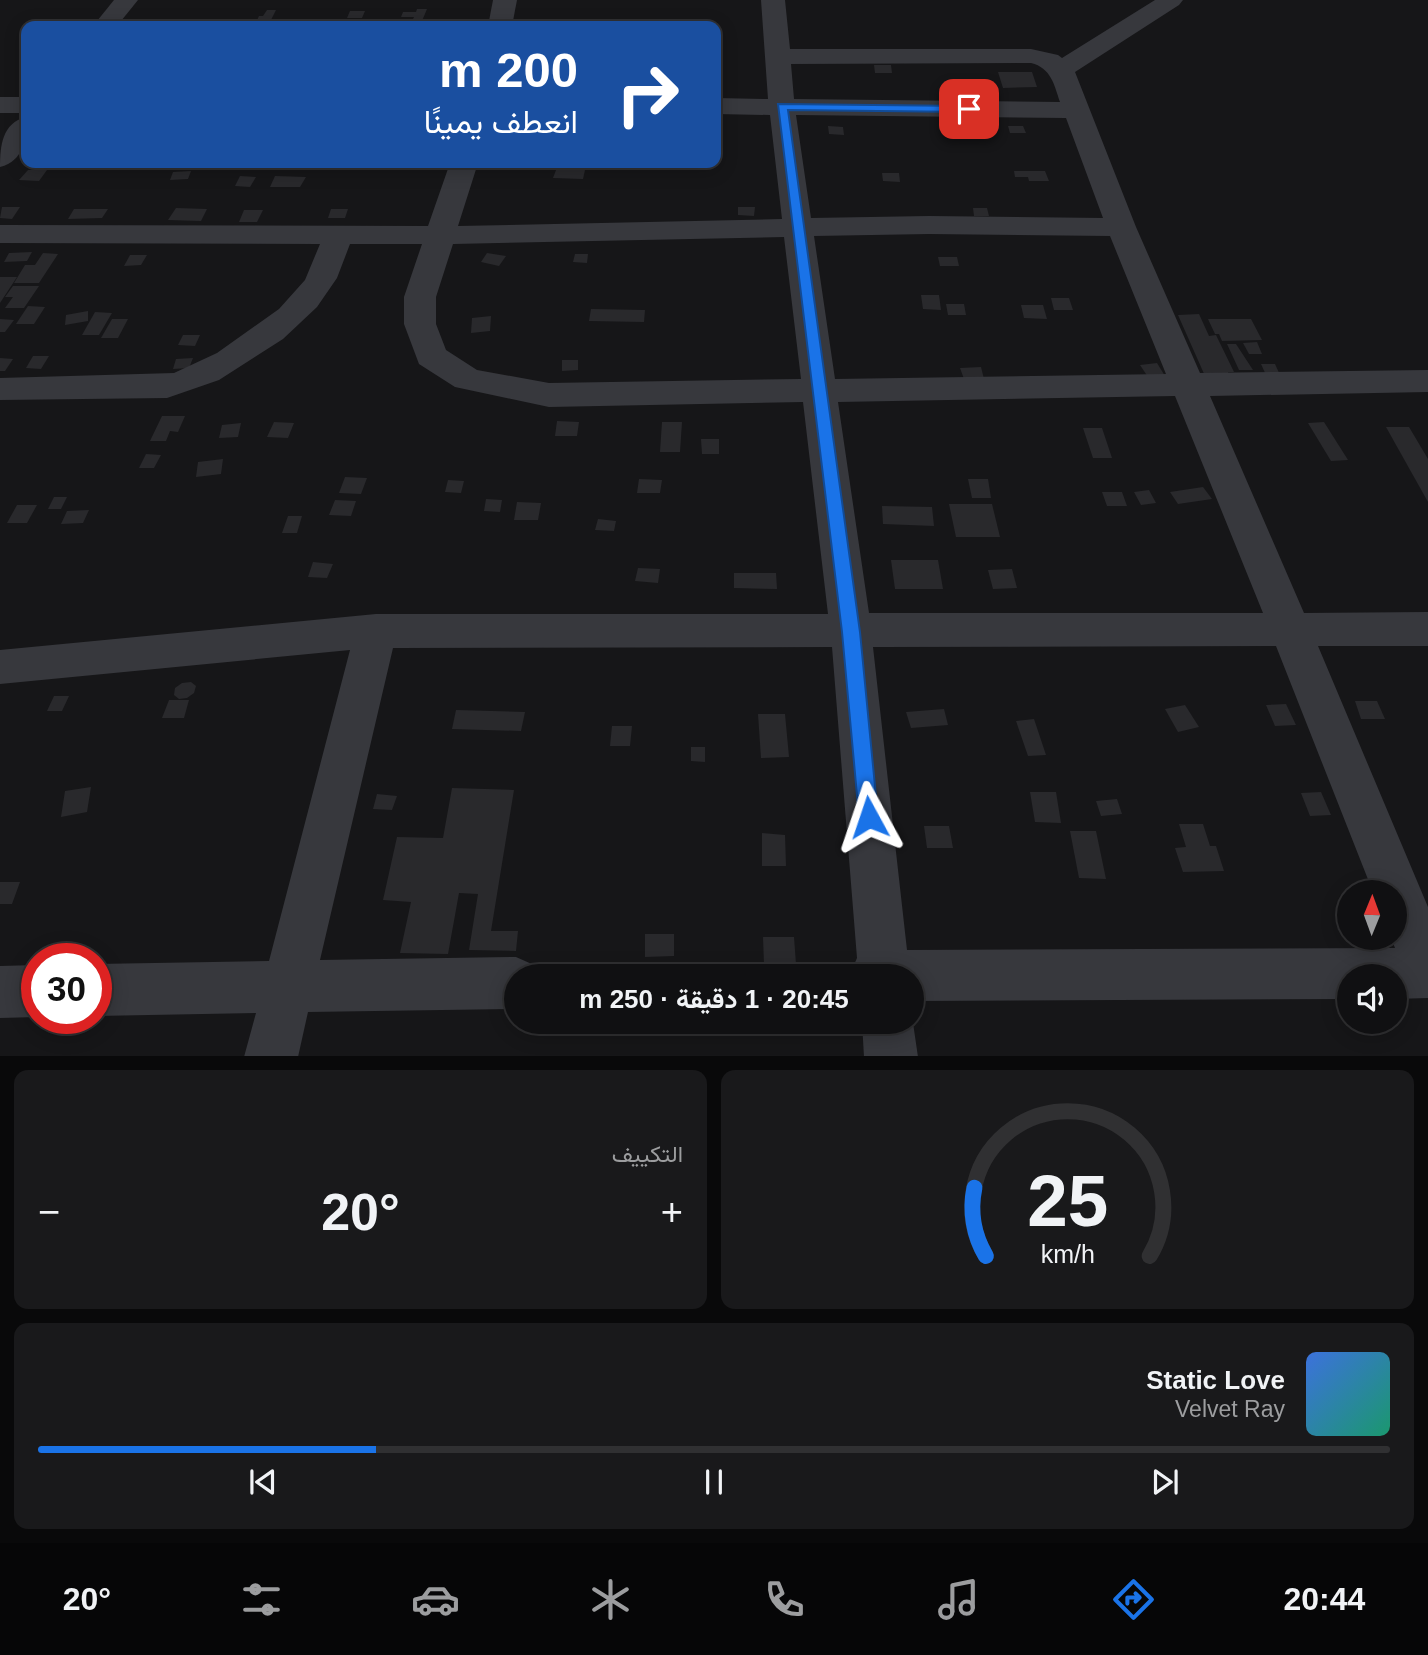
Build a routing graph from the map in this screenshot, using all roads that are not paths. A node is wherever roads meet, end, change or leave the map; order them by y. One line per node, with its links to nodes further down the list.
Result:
1 (126, 0): 5 (street)
2 (505, 0): 6 (street)
3 (773, 0): 7 (street)
4 (1171, 0): 8 (street)
5 (109, 21)
6 (501, 21)
7 (778, 57): 8 (street); 12 (street)
8 (1061, 71): 13 (street)
9 (0, 105): 10 (street)
10 (21, 105)
11 (721, 106): 12 (street)
12 (782, 107): 13 (street); 18 (street)
13 (1076, 110): 17 (street)
14 (21, 132): 15 (street)
15 (0, 159)
16 (462, 168): 21 (street)
17 (1121, 227): 18 (street); 23 (street)
18 (798, 228): 21 (street); 25 (street)
19 (0, 234): 20 (street)
20 (338, 234): 21 (street); 24 (street)
21 (438, 235): 25 (street)
22 (1428, 381): 23 (street)
23 (1189, 386): 25 (street); 27 (street)
24 (0, 389)
25 (820, 391): 29 (street)
26 (1428, 629): 27 (street)
27 (1291, 630): 29 (street); 32 (street)
28 (376, 631): 29 (street); 30 (street); 35 (street)
29 (851, 632): 31 (street)
30 (0, 667)
31 (883, 964)
32 (1428, 971): 33 (street)
33 (924, 976)
34 (504, 983): 35 (street)
35 (288, 987): 36 (street); 40 (street)
36 (112, 990)
37 (21, 991): 38 (street)
38 (0, 992)
39 (889, 1034): 41 (street)
40 (271, 1056)
41 (891, 1056)

